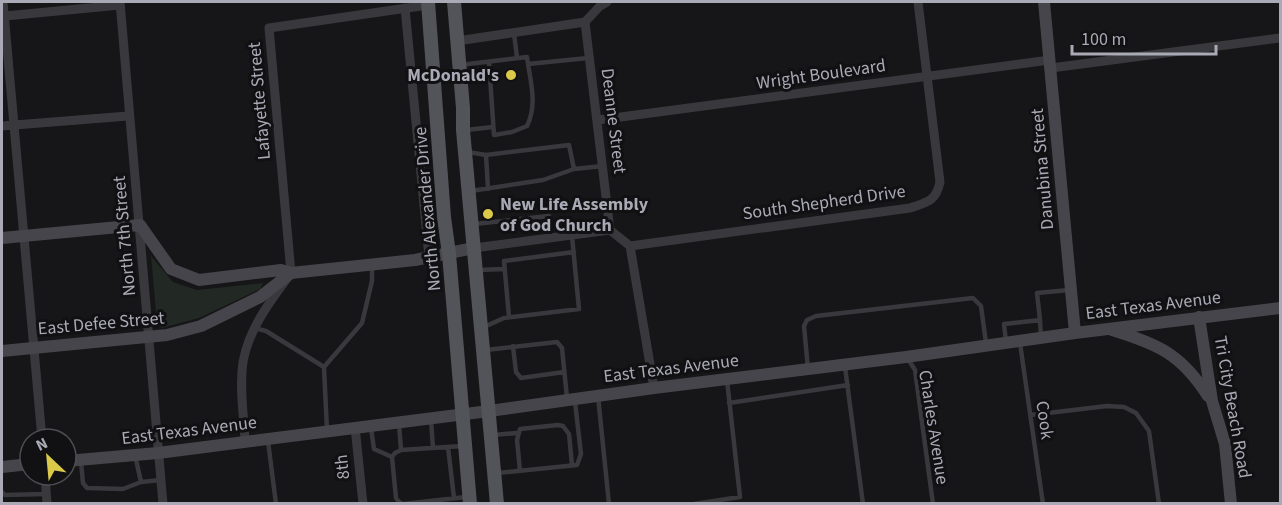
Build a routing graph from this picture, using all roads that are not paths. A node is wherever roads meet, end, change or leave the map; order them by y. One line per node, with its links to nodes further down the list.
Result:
1 (3, 2): 9 (street)
2 (454, 2): 13 (main road)
3 (607, 2): 10 (street)
4 (918, 2): 20 (street)
5 (1044, 2): 18 (street, Danubina Street)
6 (120, 3): 9 (street); 21 (street, North 7th Street)
7 (428, 3): 8 (street); 27 (main road, North Alexander Drive)
8 (405, 8): 45 (street); 49 (street, Lafayette Street)
9 (5, 16): 23 (street)
10 (585, 22): 11 (street); 15 (street, Deanne Street)
11 (514, 33): 13 (street); 14 (lane)
12 (1281, 38): 18 (street, Wright Boulevard)
13 (457, 41): 19 (main road)
14 (517, 58): 16 (lane); 17 (lane)
15 (590, 58): 17 (lane); 22 (street, Deanne Street)
16 (489, 62): 19 (lane); 25 (lane)
17 (528, 64): 25 (lane)
18 (1050, 64): 20 (street, Wright Boulevard); 50 (street, Danubina Street)
19 (459, 66): 26 (main road)
20 (929, 76): 22 (street, Wright Boulevard); 41 (street, South Shepherd Drive)
21 (128, 116): 23 (street); 35 (street, North 7th Street)
22 (598, 120): 30 (street, Deanne Street)
23 (14, 125): 24 (street); 38 (street)
24 (2, 126)
25 (493, 127): 26 (lane)
26 (463, 130): 27 (main road); 28 (main road)
27 (438, 131): 44 (main road, North Alexander Drive)
28 (465, 152): 29 (lane); 33 (main road)
29 (486, 155): 31 (lane); 32 (lane)
30 (603, 166): 31 (lane); 36 (street, Deanne Street)
31 (574, 169): 32 (lane)
32 (488, 189): 33 (lane)
33 (469, 192): 34 (main road)
34 (472, 224): 40 (lane); 42 (main road)
35 (140, 225): 38 (street); 49 (street); 59 (street, North 7th Street)
36 (610, 230): 37 (street); 41 (street)
37 (572, 235): 40 (street); 43 (lane)
38 (25, 236): 39 (street); 65 (street)
39 (2, 238)
40 (550, 238): 42 (street)
41 (630, 246): 75 (street)
42 (474, 248): 44 (street); 48 (main road)
43 (574, 252): 47 (lane); 52 (lane)
44 (449, 254): 45 (street); 81 (main road, North Alexander Drive)
45 (429, 257): 46 (street)
46 (372, 264): 49 (street); 70 (lane)
47 (505, 269): 48 (lane); 52 (lane)
48 (476, 270): 56 (main road)
49 (291, 273): 55 (street); 59 (street, East Defee Street)
50 (1071, 289): 54 (lane); 58 (street, Danubina Street)
51 (1281, 308): 53 (street, East Texas Avenue)
52 (509, 317): 56 (lane)
53 (1198, 317): 57 (street, East Texas Avenue); 78 (street, Tri City Beach Road)
54 (1040, 320): 60 (lane); 62 (lane)
55 (254, 328): 70 (lane); 92 (street)
56 (481, 328): 66 (main road)
57 (1108, 328): 58 (street, East Texas Avenue); 78 (street)
58 (1075, 333): 60 (street, East Texas Avenue)
59 (149, 336): 65 (street, East Defee Street); 97 (street, North 7th Street)
60 (1041, 338): 61 (street, East Texas Avenue)
61 (1019, 341): 62 (street, East Texas Avenue); 82 (lane, Cook)
62 (1006, 342): 63 (street, East Texas Avenue)
63 (986, 345): 68 (street, East Texas Avenue); 71 (lane)
64 (513, 346): 66 (lane); 72 (lane); 72 (lane)
65 (33, 347): 67 (street, East Defee Street); 86 (street)
66 (484, 350): 80 (main road)
67 (2, 351)
68 (906, 357): 69 (street, East Texas Avenue); 122 (lane, Charles Avenue)
69 (845, 364): 71 (street, East Texas Avenue); 74 (lane)
70 (324, 367): 88 (lane)
71 (808, 369): 73 (street, East Texas Avenue)
72 (564, 372): 77 (lane)
73 (727, 379): 75 (street, East Texas Avenue); 79 (lane)
74 (848, 385): 79 (lane); 121 (lane)
75 (654, 388): 76 (street, East Texas Avenue)
76 (598, 396): 77 (street, East Texas Avenue); 119 (lane)
77 (571, 399): 80 (street, East Texas Avenue); 103 (lane)
78 (1212, 401): 125 (street, Tri City Beach Road)
79 (729, 403): 113 (lane)
80 (489, 411): 81 (street, East Texas Avenue); 90 (main road)
81 (463, 414): 83 (street, East Texas Avenue); 93 (main road, North Alexander Drive)
82 (1030, 415): 123 (lane, Cook); 124 (lane)
83 (431, 418): 84 (street, East Texas Avenue); 95 (lane)
84 (399, 422): 85 (street, East Texas Avenue); 96 (lane)
85 (371, 425): 87 (street, East Texas Avenue); 99 (lane)
86 (41, 427)
87 (355, 427): 88 (street, East Texas Avenue); 116 (street, 8th)
88 (327, 430): 91 (street, East Texas Avenue)
89 (517, 433): 90 (lane); 103 (lane); 105 (lane)
90 (492, 435): 106 (main road)
91 (268, 439): 92 (street, East Texas Avenue); 115 (lane)
92 (245, 441): 97 (street, East Texas Avenue)
93 (465, 446): 94 (lane); 112 (main road, North Alexander Drive)
94 (448, 447): 95 (lane); 110 (lane)
95 (433, 448): 96 (lane)
96 (401, 450): 99 (lane)
97 (158, 453): 98 (street, East Texas Avenue); 107 (street, North 7th Street)
98 (135, 455): 101 (street, East Texas Avenue); 108 (lane)
99 (392, 457): 117 (lane)
100 (78, 460): 101 (street, East Texas Avenue)
101 (81, 460): 108 (lane)
102 (18, 465): 104 (street)
103 (572, 465): 105 (lane)
104 (2, 466)
105 (520, 471): 106 (lane)
106 (495, 474): 118 (main road)
107 (161, 480): 108 (lane); 114 (street, North 7th Street)
108 (141, 482)
109 (2, 492): 111 (lane)
110 (454, 498): 112 (lane); 117 (lane)
111 (46, 499)
112 (469, 500)
113 (741, 500): 120 (lane)
114 (163, 504)
115 (276, 504)
116 (363, 504)
117 (403, 504)
118 (497, 504)
119 (609, 504)
120 (694, 504)
121 (863, 504)
122 (933, 504)
123 (1043, 504)
124 (1159, 504)
125 (1231, 504)

